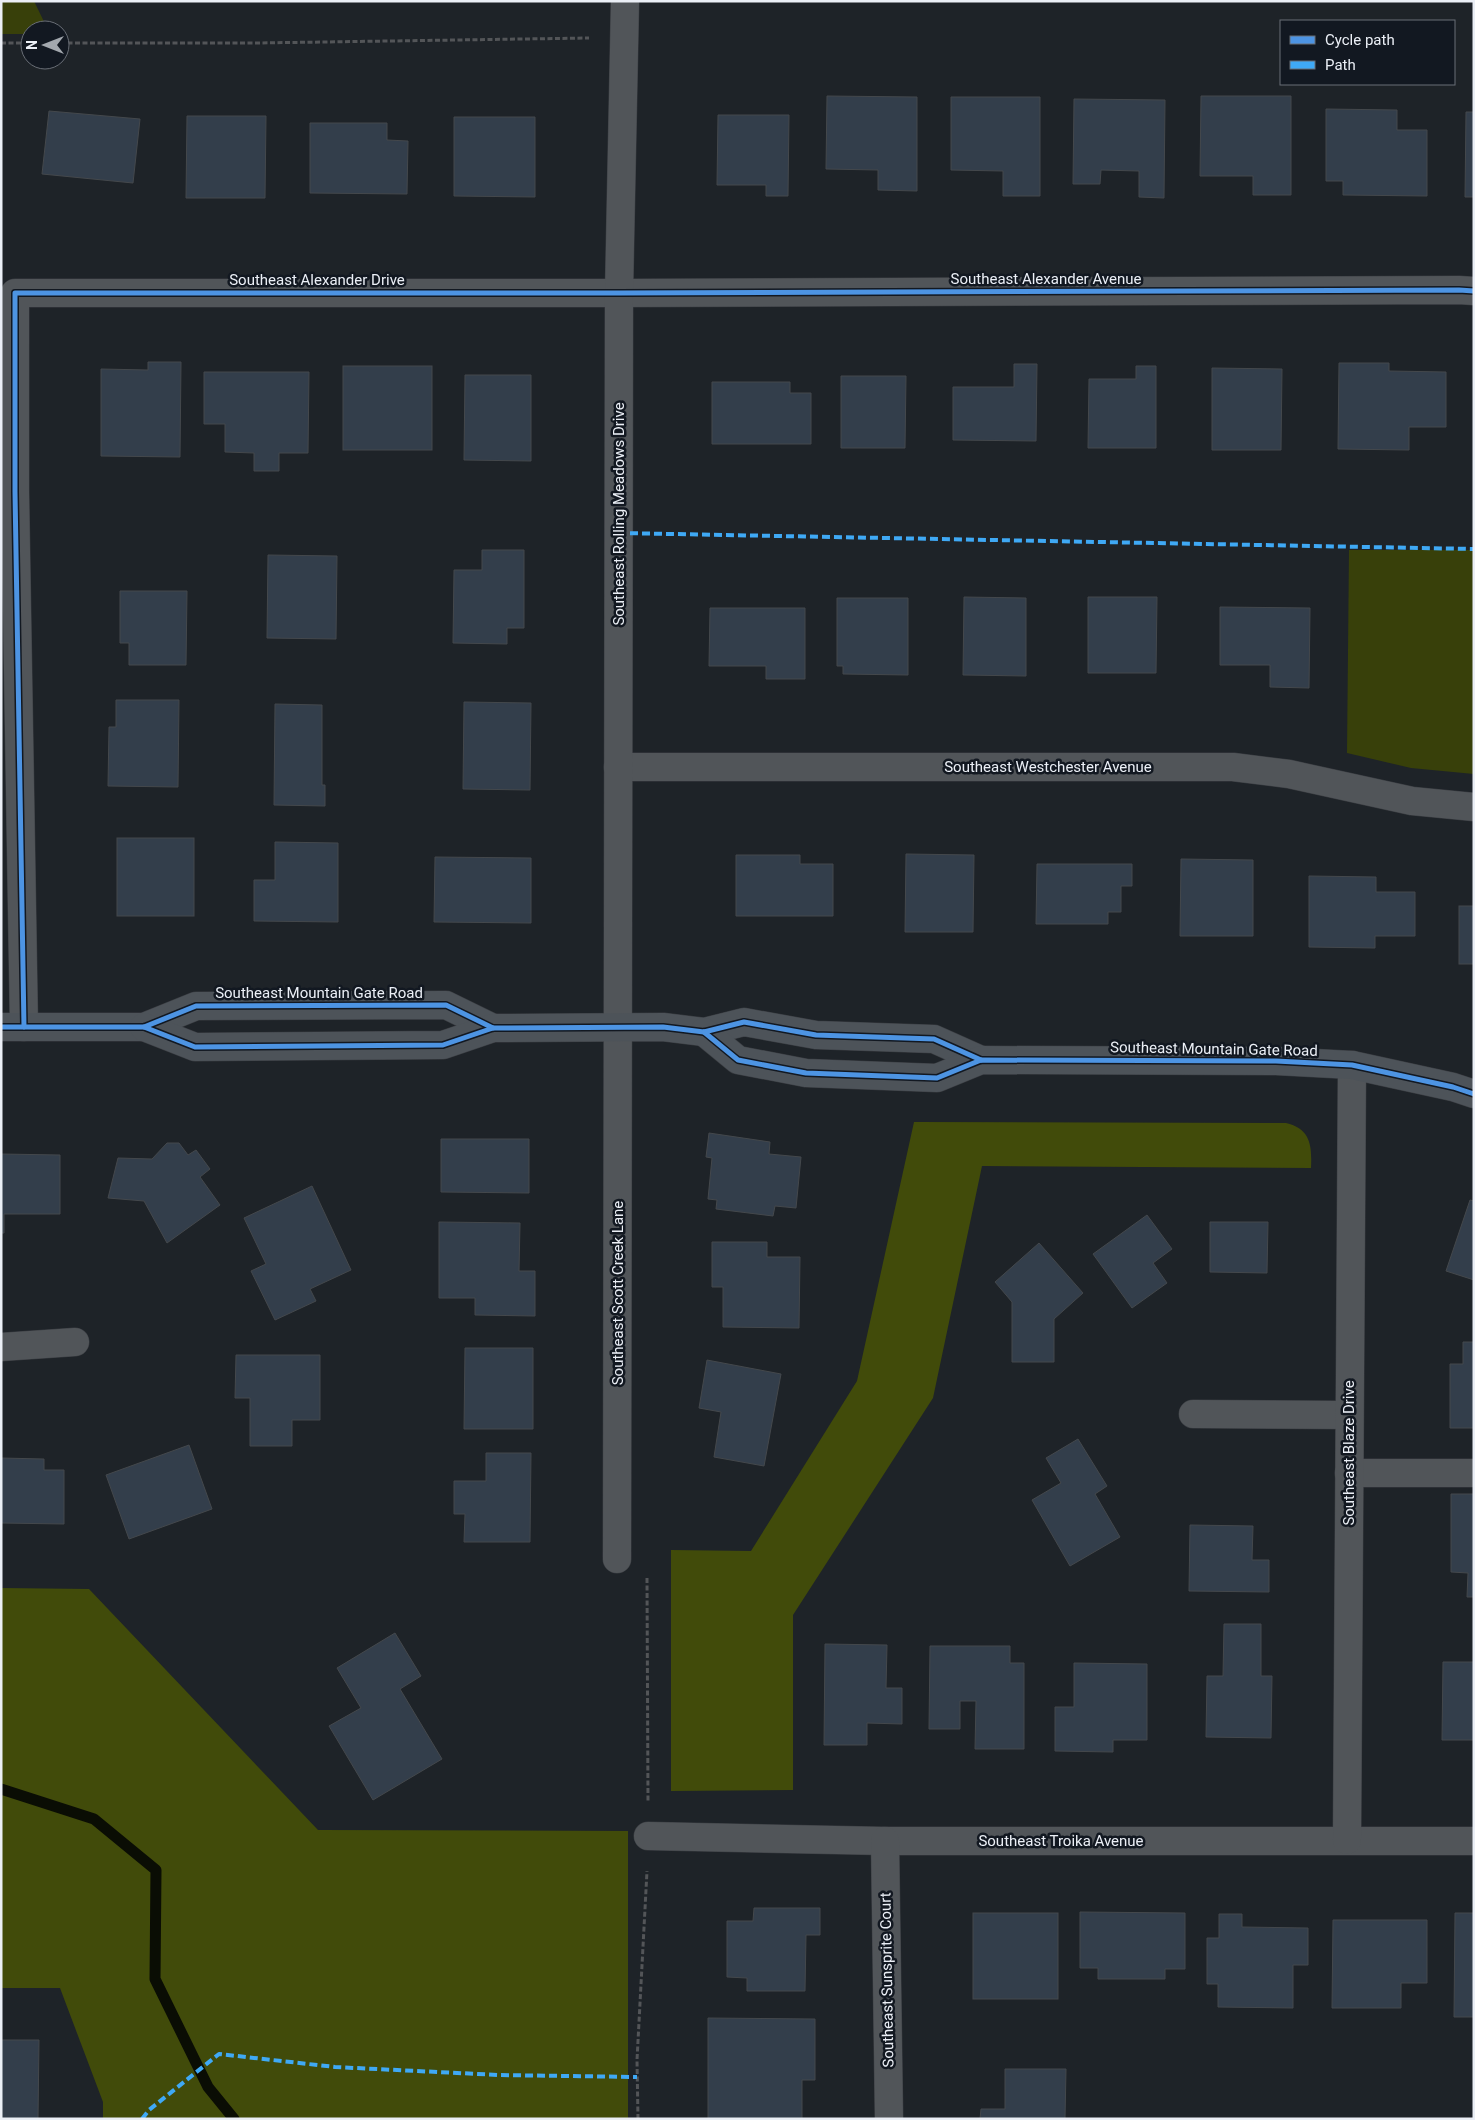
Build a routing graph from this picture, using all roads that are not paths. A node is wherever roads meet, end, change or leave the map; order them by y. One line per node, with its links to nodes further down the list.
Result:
1 (625, 1): 3 (street, Southeast Rolling Meadows Drive)
2 (1474, 291): 3 (street, Southeast Alexander Avenue)
3 (619, 293): 4 (street, Southeast Alexander Drive); 5 (street, Southeast Rolling Meadows Drive)
4 (8, 491): 7 (street)
5 (618, 767): 6 (street, Southeast Westchester Avenue); 9 (street, Southeast Rolling Meadows Drive)
6 (1474, 807)
7 (13, 1027): 8 (street, Southeast Mountain Gate Road)
8 (144, 1027): 10 (street, Southeast Mountain Gate Road); 10 (street, Southeast Mountain Gate Road)
9 (618, 1027): 10 (street, Southeast Mountain Gate Road); 11 (street, Southeast Mountain Gate Road); 21 (street, Southeast Scott Creek Lane)
10 (493, 1028)
11 (704, 1032): 12 (street, Southeast Mountain Gate Road); 12 (street, Southeast Mountain Gate Road)
12 (981, 1060): 13 (street, Southeast Mountain Gate Road)
13 (1352, 1065): 14 (street, Southeast Mountain Gate Road); 18 (street, Southeast Blaze Drive)
14 (1474, 1094)
15 (75, 1342): 16 (street)
16 (1, 1348)
17 (1193, 1414): 18 (street)
18 (1348, 1415): 19 (street, Southeast Blaze Drive)
19 (1348, 1473): 20 (street); 23 (street, Southeast Blaze Drive)
20 (1474, 1473)
21 (617, 1559)
22 (648, 1836): 24 (street, Southeast Troika Avenue)
23 (1347, 1840): 24 (street, Southeast Troika Avenue); 25 (street, Southeast Troika Avenue)
24 (885, 1841): 26 (street, Southeast Sunsprite Court)
25 (1474, 1841)
26 (890, 2119)

